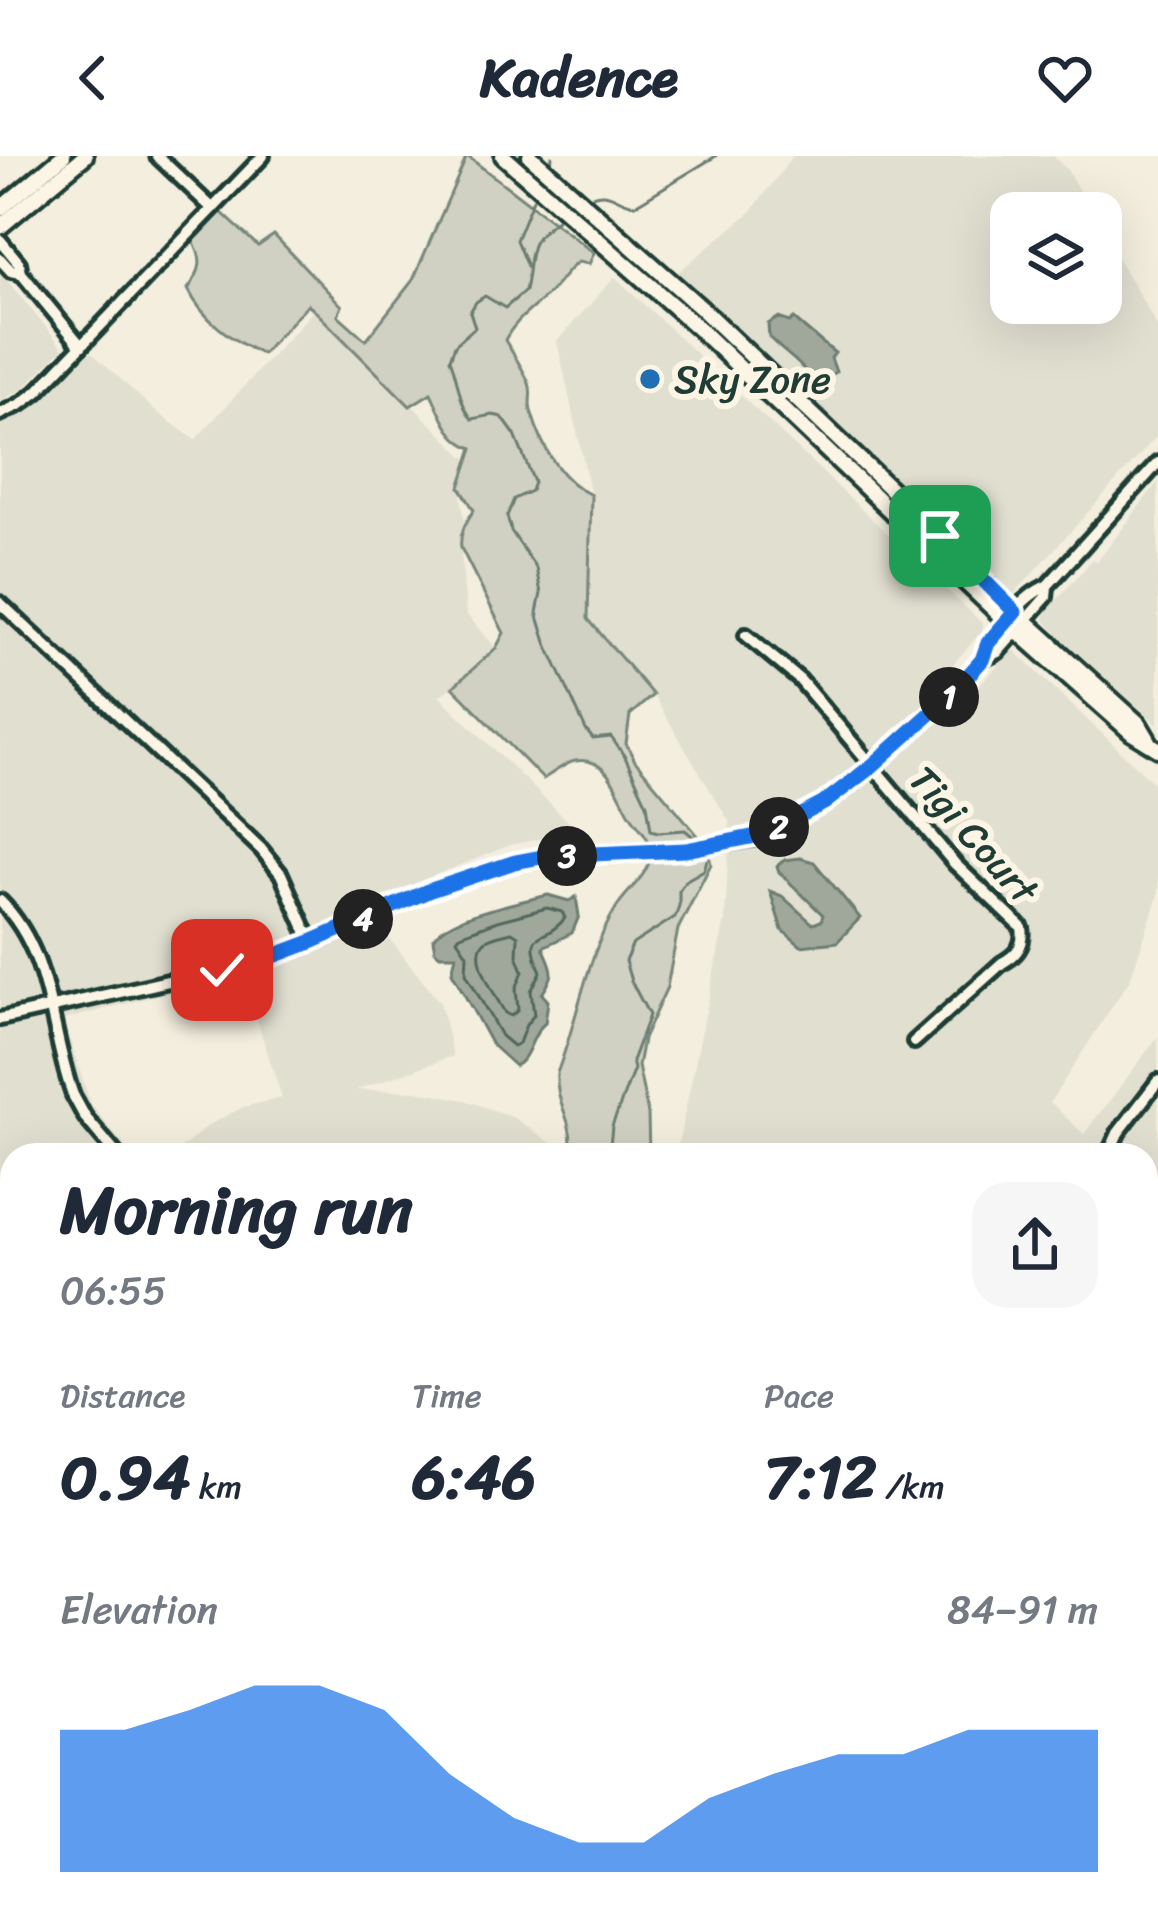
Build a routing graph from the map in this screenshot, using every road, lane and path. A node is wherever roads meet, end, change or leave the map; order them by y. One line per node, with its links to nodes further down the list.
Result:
1 (63, 156): 8 (main road)
2 (85, 156): 9 (main road)
3 (157, 156): 7 (street)
4 (263, 156): 7 (street)
5 (503, 156): 17 (main road)
6 (530, 156): 17 (main road)
7 (212, 208): 13 (street)
8 (0, 209)
9 (0, 227)
10 (0, 240): 12 (street)
11 (0, 259): 12 (street)
12 (21, 272): 13 (street)
13 (81, 346): 14 (street)
14 (0, 414)
15 (1158, 463): 17 (street)
16 (0, 603): 22 (street)
17 (1016, 622): 19 (main road); 20 (street)
18 (746, 635): 20 (street)
19 (1154, 745)
20 (872, 766): 22 (street); 25 (street, Tigi Court)
21 (0, 901): 23 (street)
22 (311, 942): 23 (street)
23 (51, 1008): 24 (street); 27 (street)
24 (0, 1019)
25 (914, 1042)
26 (1158, 1081): 28 (street)
27 (107, 1143)
28 (1113, 1143)

